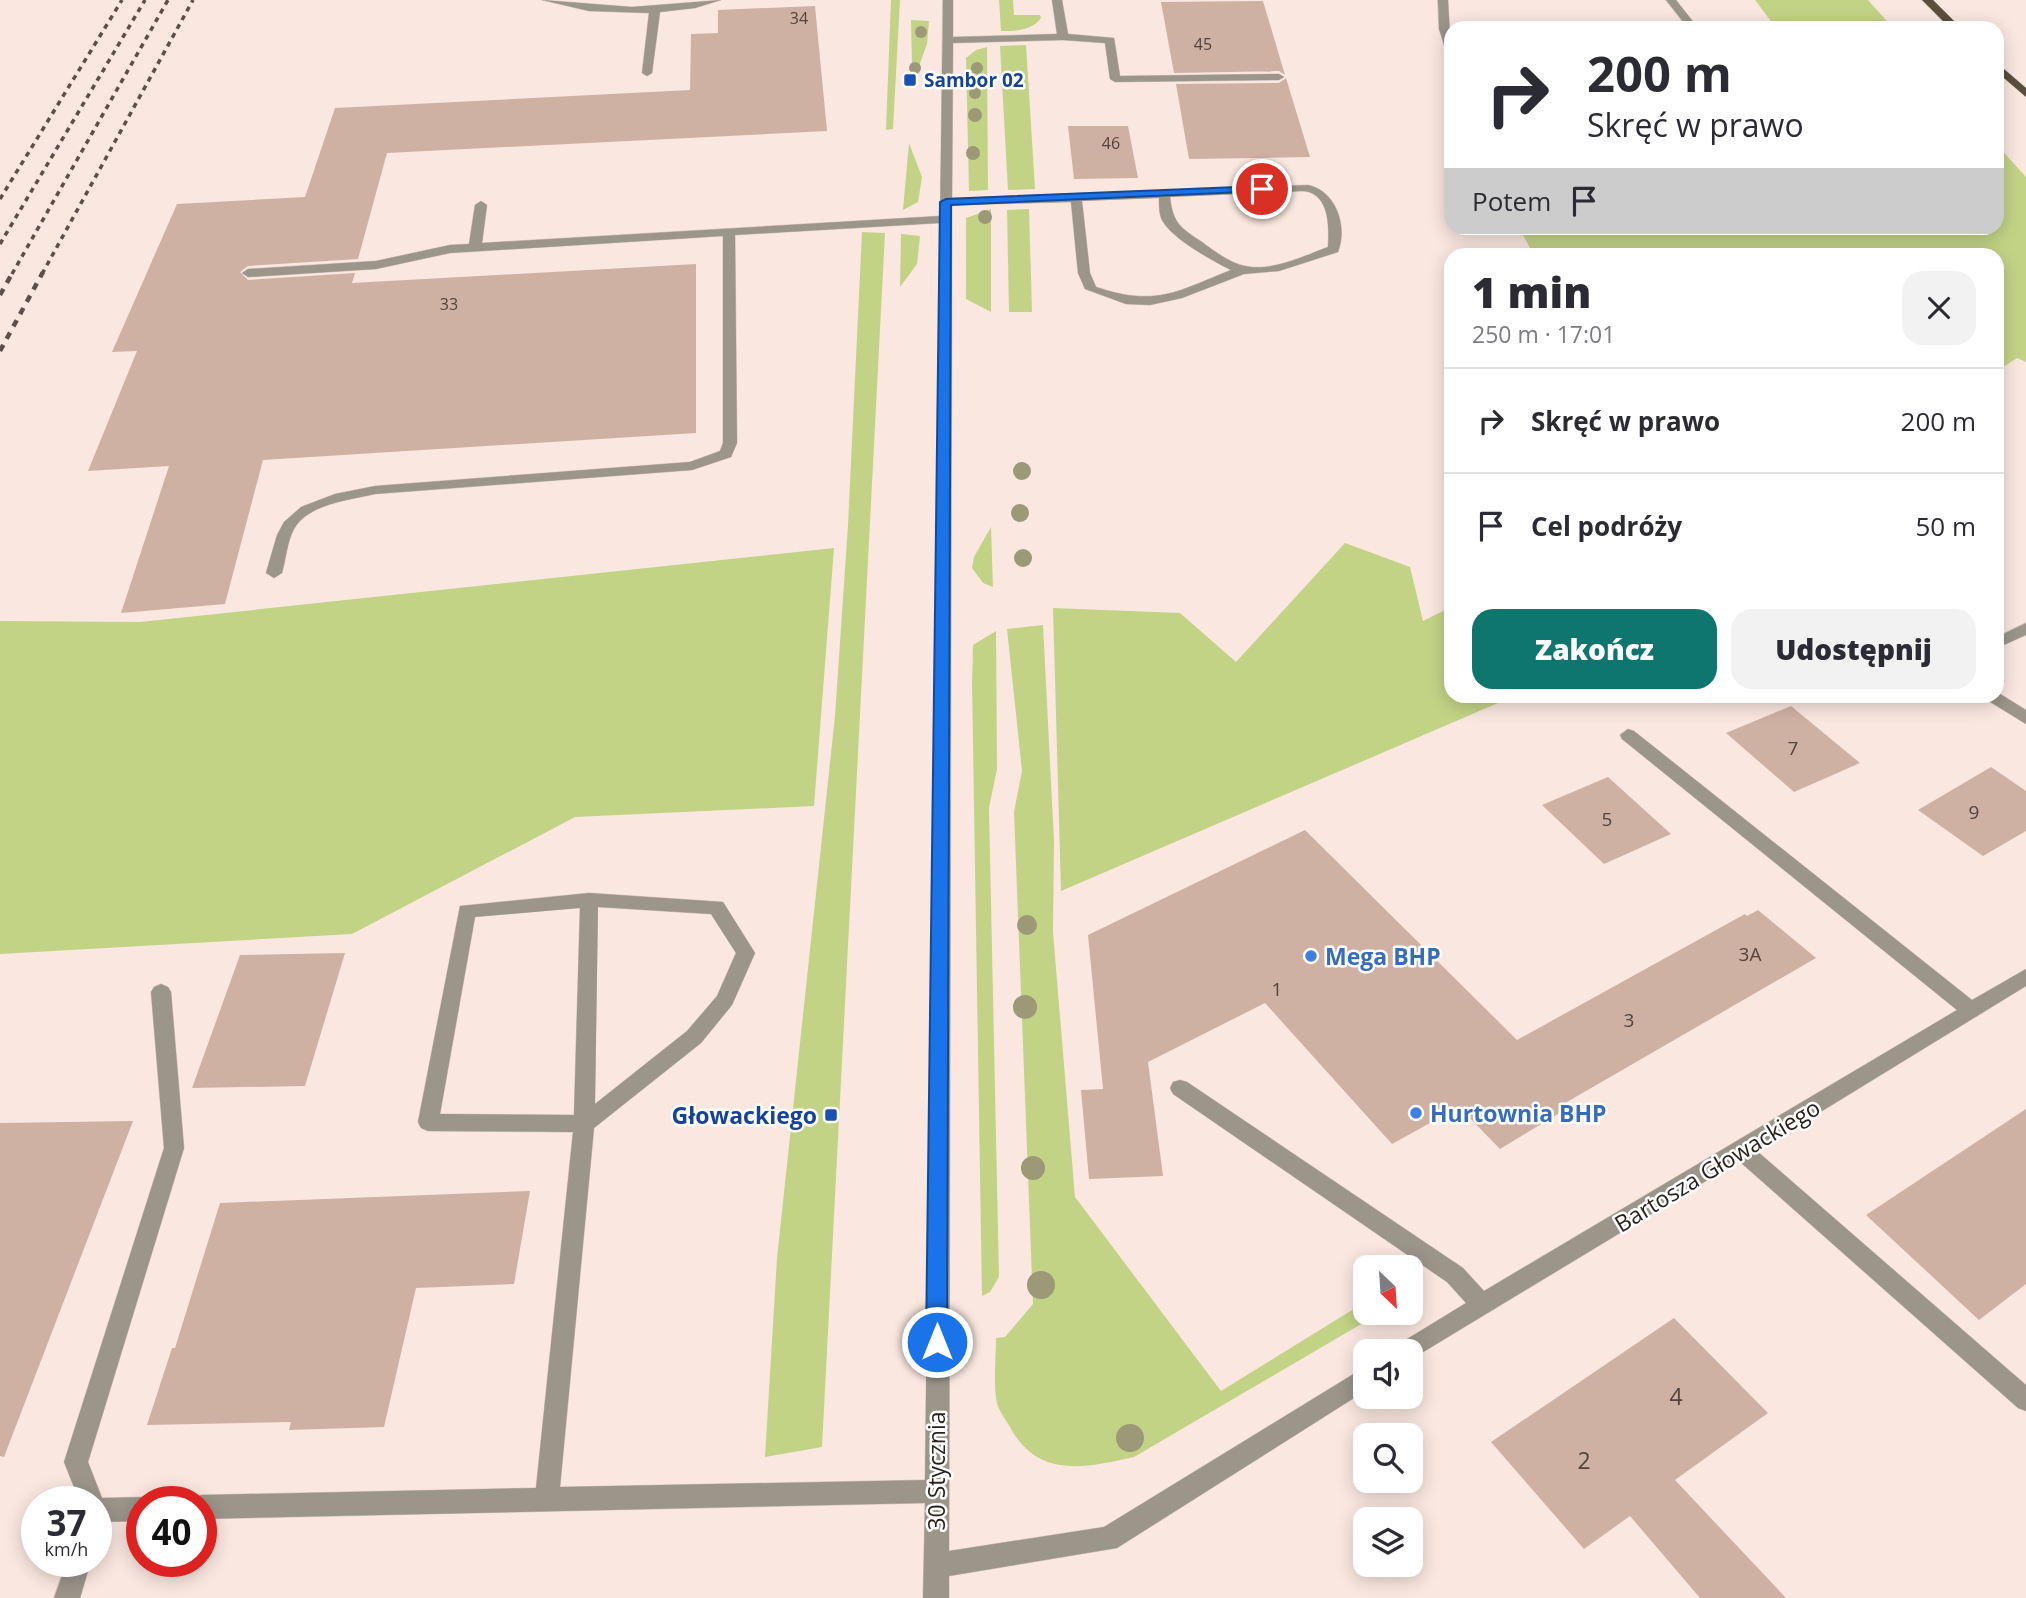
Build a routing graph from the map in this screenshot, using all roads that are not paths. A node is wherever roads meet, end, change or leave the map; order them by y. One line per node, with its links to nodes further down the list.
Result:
1 (547, 0): 8 (street)
2 (716, 0): 8 (street)
3 (948, 0): 13 (street, 30 Stycznia)
4 (1057, 0): 12 (street)
5 (1443, 0): 11 (street)
6 (1671, 0): 9 (street)
7 (1927, 0): 10 (main road)
8 (654, 9): 14 (street)
9 (1688, 21)
10 (1949, 21)
11 (1444, 29)
12 (1063, 37): 13 (street); 16 (street)
13 (947, 40): 21 (street, 30 Stycznia)
14 (647, 73)
15 (2004, 73): 17 (main road)
16 (1279, 77)
17 (2026, 94)
18 (1164, 193): 19 (street); 24 (street); 24 (street)
19 (1076, 196): 21 (street); 24 (street)
20 (481, 205): 23 (street)
21 (945, 211): 22 (street); 44 (street, 30 Stycznia)
22 (729, 232): 23 (street); 26 (street)
23 (475, 247): 25 (street)
24 (1242, 270)
25 (247, 273)
26 (274, 573)
27 (2026, 628): 28 (street)
28 (2004, 639)
29 (2004, 703): 30 (street)
30 (2026, 718)
31 (1628, 735): 35 (street)
32 (589, 900): 37 (street); 37 (street); 37 (street)
33 (2026, 976): 35 (street, Bartosza Głowackiego)
34 (161, 992): 43 (street)
35 (1972, 1011): 38 (street, Bartosza Głowackiego)
36 (1180, 1088): 39 (street)
37 (584, 1124): 45 (street)
38 (1742, 1151): 39 (street, Bartosza Głowackiego); 42 (street)
39 (1481, 1304): 40 (street, Bartosza Głowackiego)
40 (1423, 1341)
41 (1353, 1386): 47 (street)
42 (2026, 1399)
43 (86, 1486)
44 (936, 1491): 45 (street); 47 (street, 30 Stycznia)
45 (547, 1500): 46 (street)
46 (217, 1507)
47 (937, 1565): 50 (street, 30 Stycznia)
48 (74, 1577): 49 (street)
49 (67, 1598)
50 (936, 1598)

